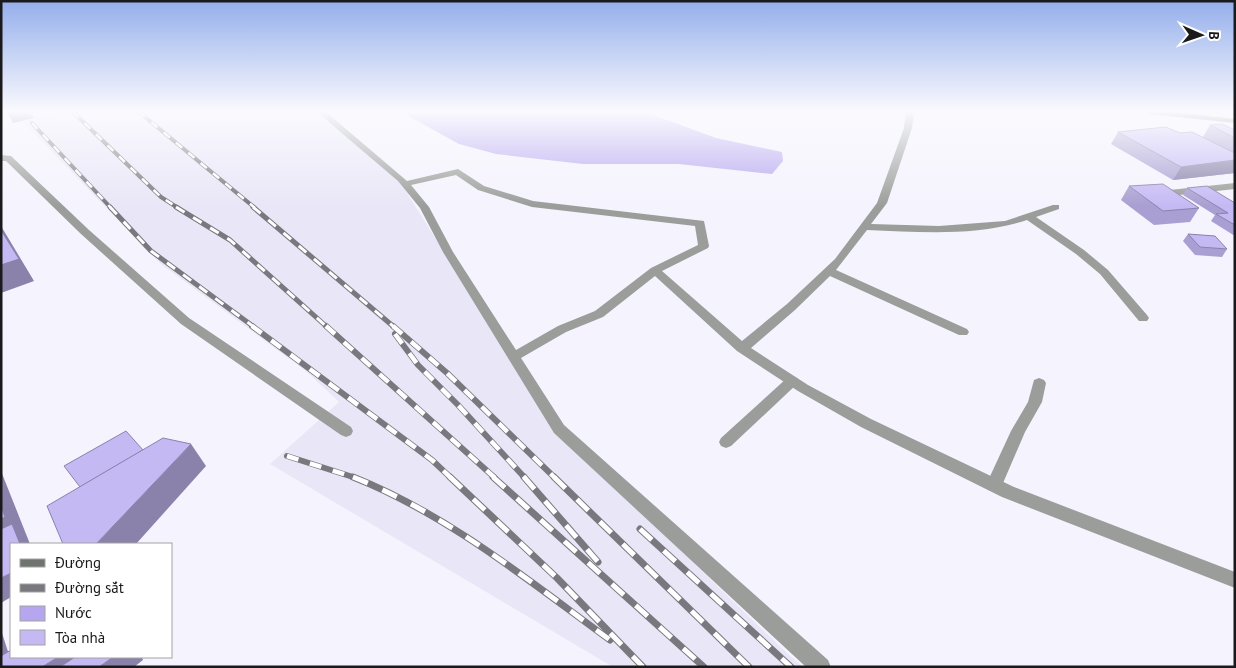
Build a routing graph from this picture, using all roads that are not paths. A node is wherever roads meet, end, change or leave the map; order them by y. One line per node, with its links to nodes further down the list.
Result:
1 (360, 143): 4 (street)
2 (903, 143): 9 (street)
3 (1, 158): 18 (street)
4 (404, 184): 10 (street); 15 (street)
5 (1235, 186): 6 (street)
6 (1147, 196)
7 (1056, 207): 8 (street)
8 (1028, 216): 9 (street); 12 (street)
9 (864, 227): 11 (street)
10 (654, 270): 14 (street); 15 (street)
11 (829, 271): 13 (street); 14 (street)
12 (1143, 318)
13 (964, 332)
14 (742, 348): 16 (street)
15 (514, 357): 22 (street)
16 (792, 381): 19 (street); 20 (street)
17 (1039, 383): 20 (street)
18 (346, 432)
19 (726, 442)
20 (994, 485): 21 (street)
21 (1235, 580)
22 (821, 667)

